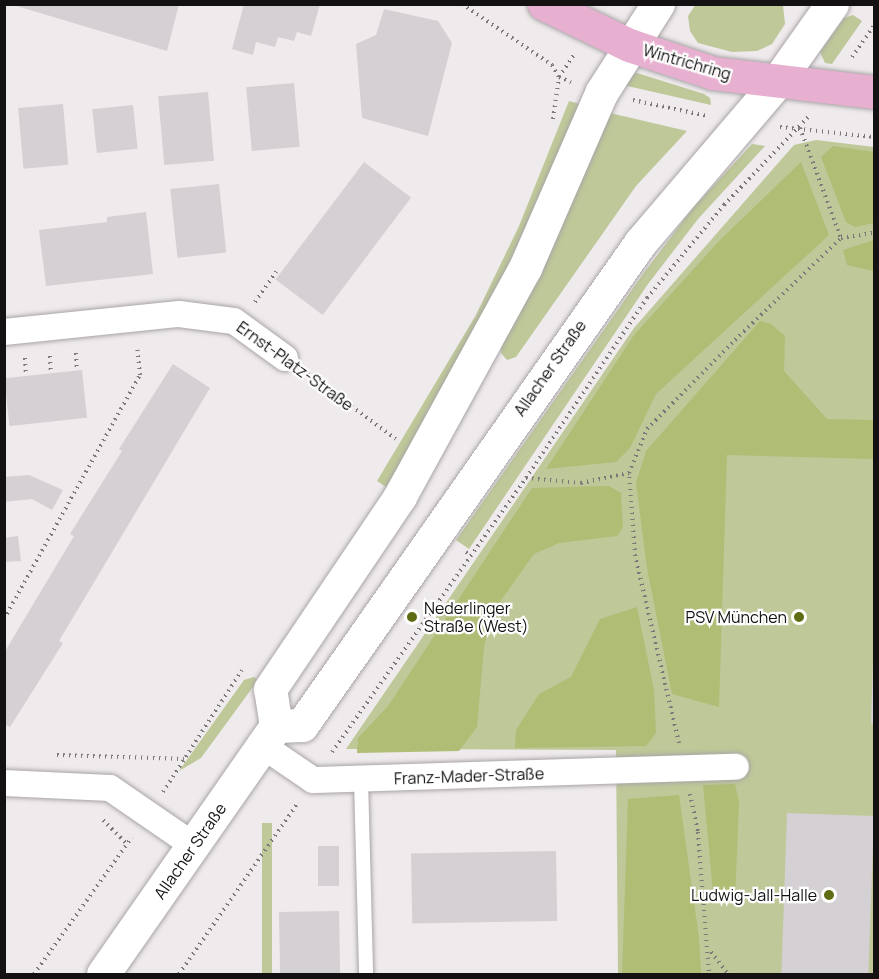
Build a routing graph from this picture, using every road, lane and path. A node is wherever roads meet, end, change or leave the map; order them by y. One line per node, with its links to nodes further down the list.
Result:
1 (462, 4): 6 (path)
2 (544, 4): 5 (main road, Wintrichring)
3 (658, 4): 5 (main road)
4 (832, 4): 7 (main road, Allacher Straße)
5 (629, 45): 7 (main road, Wintrichring); 9 (main road)
6 (559, 77): 9 (path); 13 (path)
7 (776, 83): 8 (main road, Wintrichring); 10 (main road, Allacher Straße)
8 (874, 92)
9 (602, 93): 10 (path); 40 (main road)
10 (741, 123): 12 (path); 40 (main road, Allacher Straße)
11 (851, 124): 14 (path)
12 (800, 128): 14 (path); 17 (path); 33 (path)
13 (549, 129)
14 (849, 131): 15 (path)
15 (874, 137)
16 (874, 233): 17 (path)
17 (841, 238): 32 (path)
18 (276, 272): 20 (path)
19 (133, 319): 20 (street, Ernst-Platz-Straße); 21 (street, Ernst-Platz-Straße); 36 (path)
20 (239, 325): 25 (street, Ernst-Platz-Straße)
21 (4, 332)
22 (75, 347): 26 (path)
23 (49, 350): 27 (path)
24 (25, 353): 28 (path)
25 (285, 358): 30 (path, Ernst-Platz-Straße)
26 (77, 370)
27 (51, 373)
28 (26, 375)
29 (402, 430): 30 (path)
30 (396, 440): 31 (path)
31 (390, 450)
32 (628, 473): 33 (path); 44 (path)
33 (526, 478): 35 (path)
34 (466, 552): 35 (path)
35 (471, 556): 39 (path)
36 (4, 620)
37 (244, 667): 42 (path)
38 (369, 690): 39 (path)
39 (374, 694): 46 (path)
40 (269, 736): 46 (street); 49 (main road, Allacher Straße)
41 (48, 755): 42 (path)
42 (185, 759): 48 (path)
43 (736, 767): 44 (street, Franz-Mader-Straße)
44 (686, 769): 45 (street, Franz-Mader-Straße); 50 (path)
45 (361, 779): 46 (street, Franz-Mader-Straße); 54 (lane)
46 (314, 780): 53 (path)
47 (4, 783): 48 (street)
48 (148, 813): 49 (street); 51 (path)
49 (193, 845): 52 (main road, Allacher Straße)
50 (710, 952): 55 (path); 56 (path)
51 (34, 975)
52 (103, 975)
53 (178, 975)
54 (366, 975)
55 (709, 975)
56 (728, 975)

